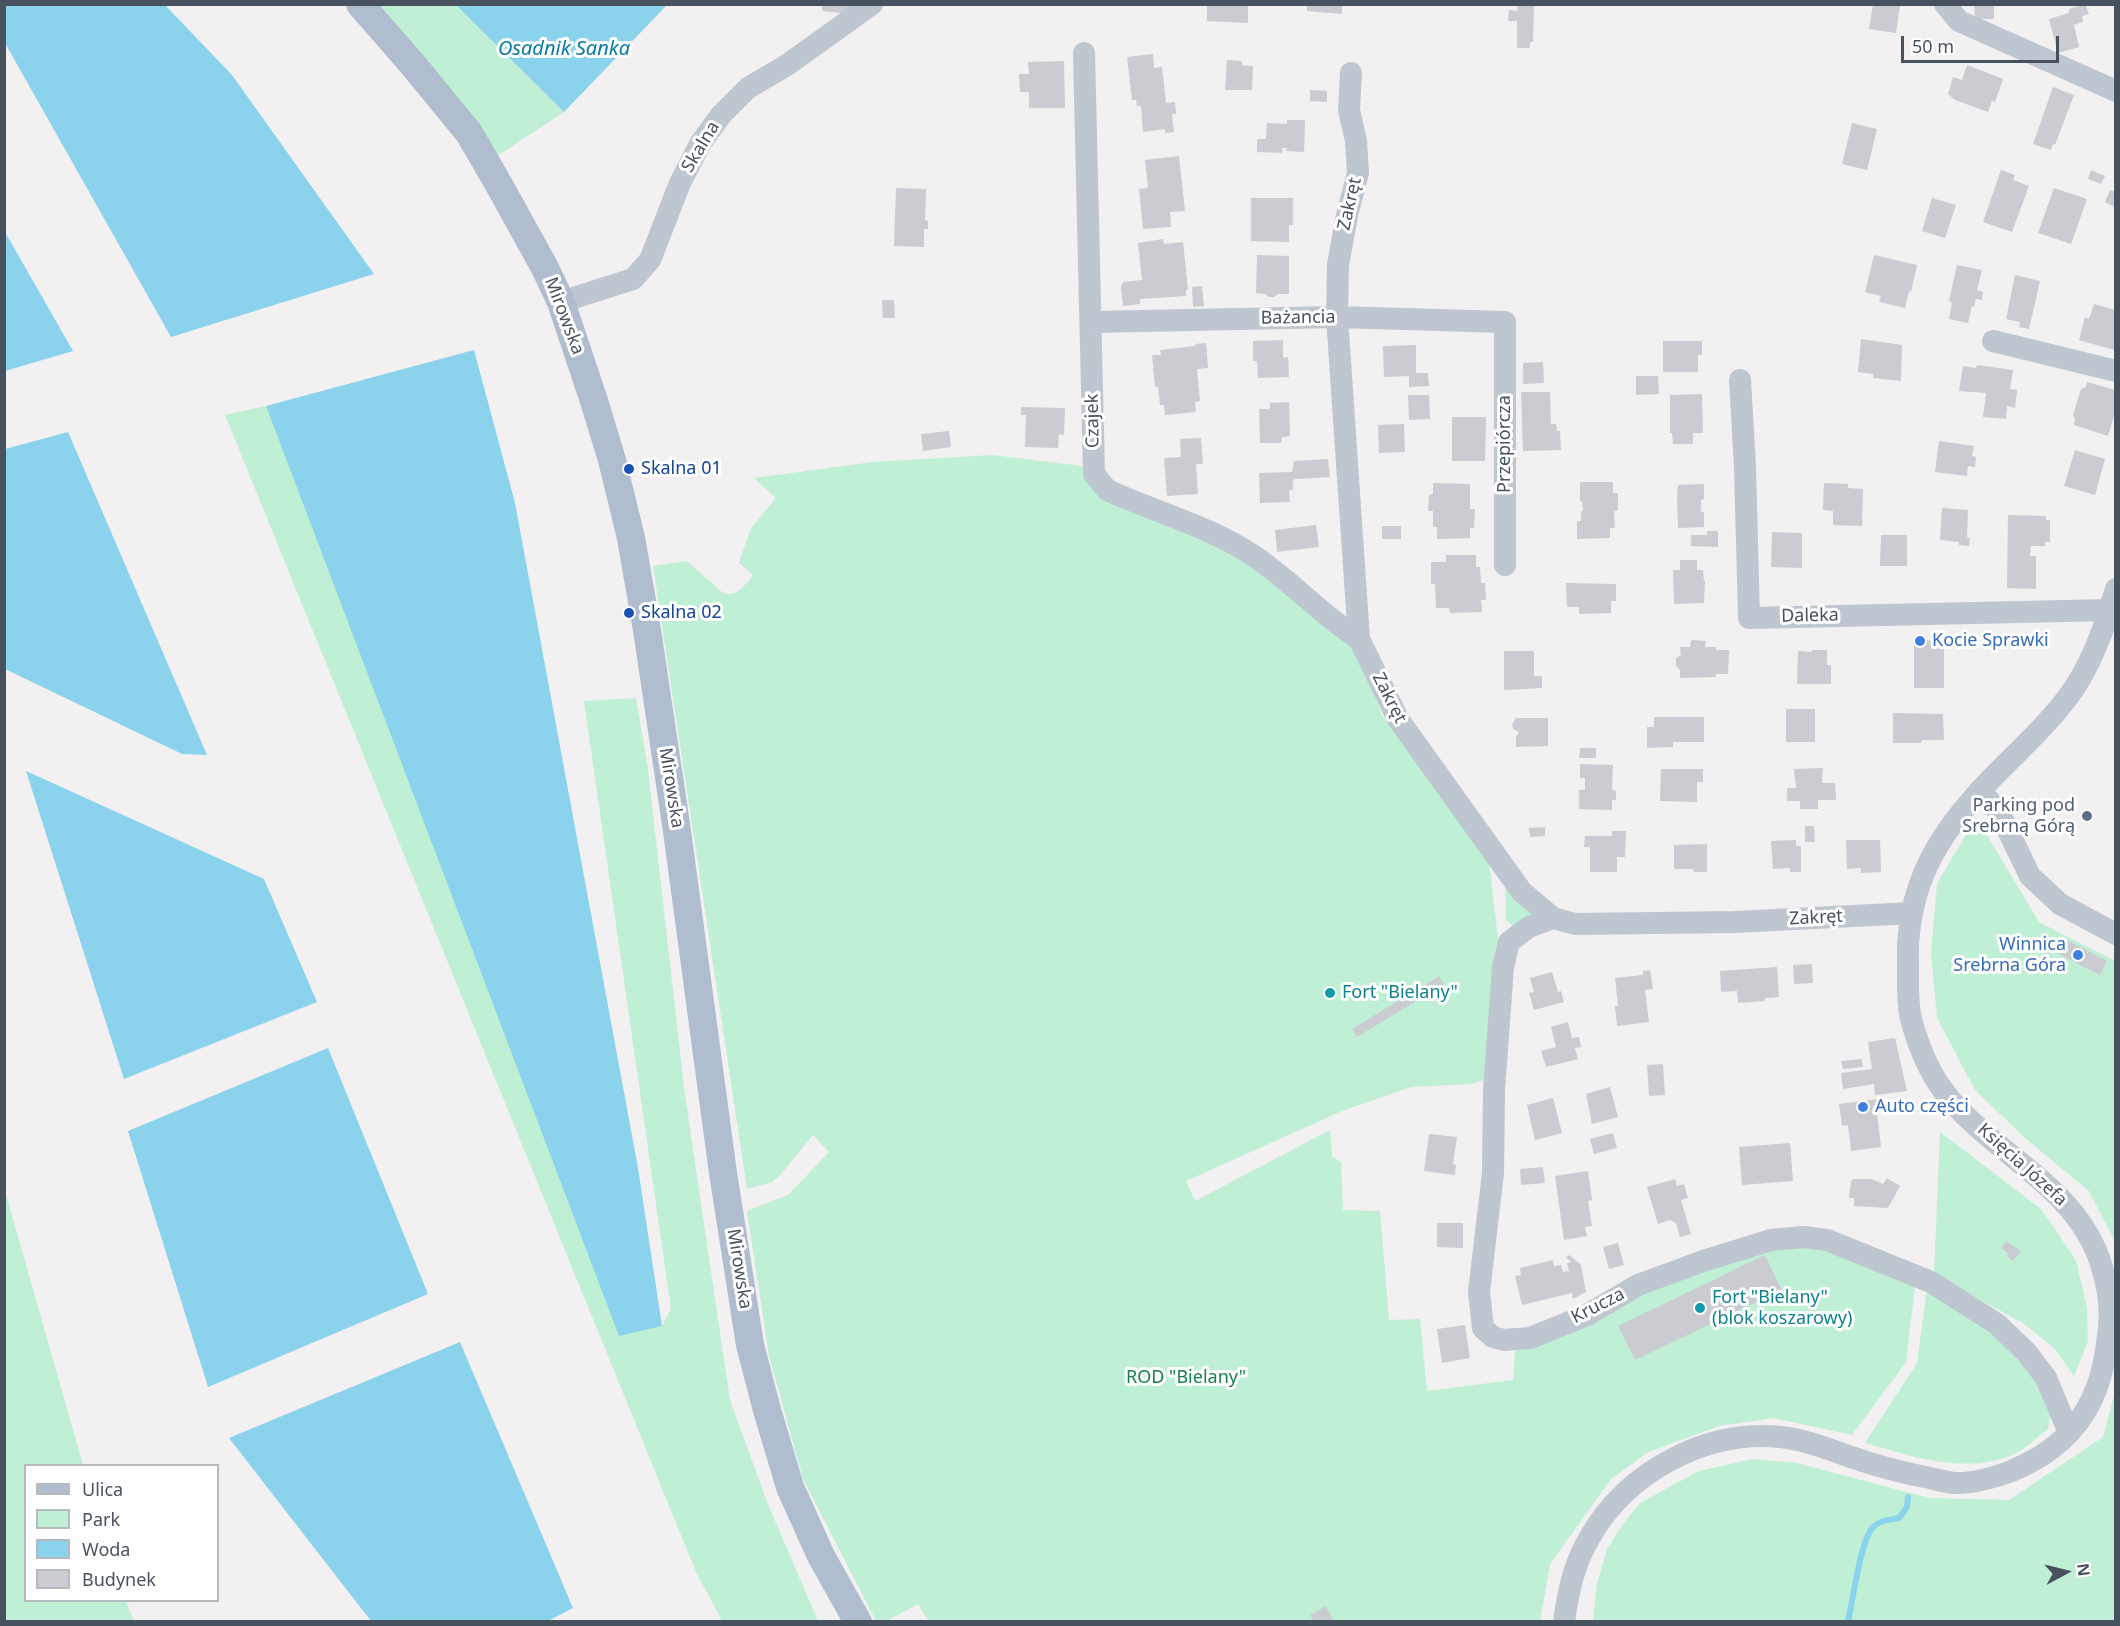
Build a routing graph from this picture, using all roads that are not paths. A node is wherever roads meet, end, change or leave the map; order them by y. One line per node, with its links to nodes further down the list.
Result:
1 (360, 4): 7 (main road, Mirowska)
2 (872, 4): 7 (street, Skalna)
3 (1945, 4): 6 (street)
4 (1084, 53): 9 (street, Czajek)
5 (1351, 73): 8 (street, Zakręt)
6 (2115, 92)
7 (561, 302): 22 (main road, Mirowska)
8 (1337, 317): 9 (street, Bażancia); 10 (street, Bażancia); 16 (street, Zakręt)
9 (1092, 322): 16 (street, Czajek)
10 (1505, 322): 14 (street, Przepiórcza)
11 (1993, 340): 12 (street)
12 (2115, 371)
13 (1740, 380): 15 (street, Daleka)
14 (1505, 565)
15 (2112, 600): 17 (street, Księcia Józefa)
16 (1359, 639): 19 (street, Zakręt)
17 (1980, 790): 18 (street, Księcia Józefa); 20 (street)
18 (1912, 913): 19 (street, Zakręt); 21 (street, Księcia Józefa)
19 (1553, 918): 21 (street, Krucza)
20 (2115, 934)
21 (2069, 1433): 23 (street, Księcia Józefa)
22 (858, 1622)
23 (1564, 1622)

